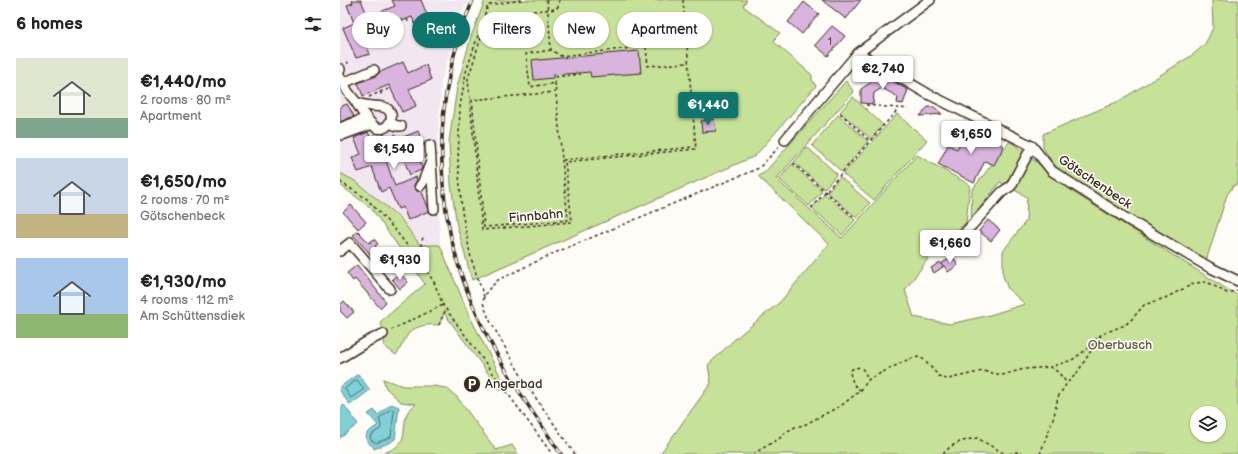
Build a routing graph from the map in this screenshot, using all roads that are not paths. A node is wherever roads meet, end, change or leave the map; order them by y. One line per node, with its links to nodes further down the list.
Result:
1 (930, 0): 2 (street)
2 (858, 53): 10 (street); 12 (street, Götschenbeck)
3 (374, 70): 4 (street)
4 (342, 83): 5 (street)
5 (356, 102): 6 (street); 7 (street)
6 (372, 123): 7 (street); 9 (street)
7 (390, 123): 8 (street)
8 (401, 126)
9 (341, 132)
10 (785, 140)
11 (430, 145): 13 (street)
12 (1032, 146): 18 (street); 20 (street, Götschenbeck)
13 (431, 161): 14 (street); 15 (street)
14 (432, 177): 16 (street); 17 (street)
15 (420, 186)
16 (426, 202)
17 (434, 209)
18 (953, 246)
19 (340, 251): 21 (street)
20 (1238, 281)
21 (390, 289)
22 (384, 334): 23 (street)
23 (340, 358)

